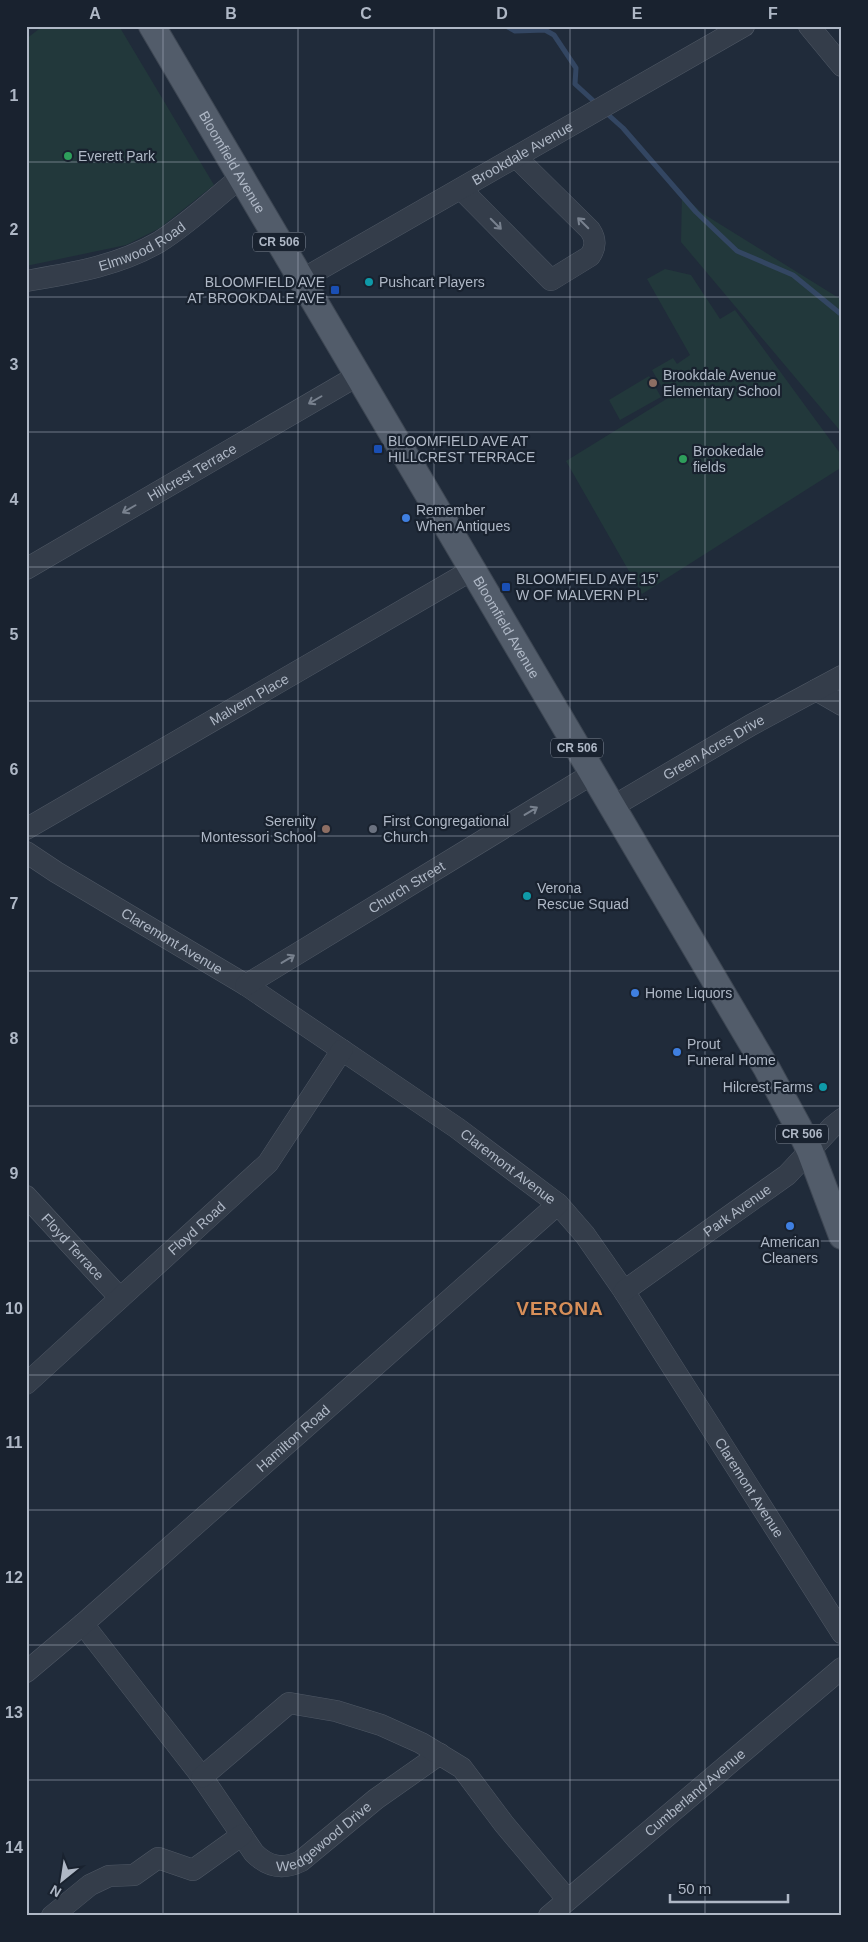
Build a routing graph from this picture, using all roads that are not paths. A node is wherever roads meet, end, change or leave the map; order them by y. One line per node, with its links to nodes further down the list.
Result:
1 (152, 26): 6 (main road, Bloomfield Avenue / CR 506)
2 (744, 26): 5 (street, Brookdale Avenue)
3 (809, 26): 4 (street)
4 (842, 66)
5 (516, 157): 7 (street, Brookdale Avenue); 7 (street, one-way to 5)
6 (241, 177): 8 (main road, Bloomfield Avenue / CR 506); 9 (street, Elmwood Road)
7 (462, 190): 8 (street, Brookdale Avenue)
8 (301, 280): 10 (main road, Bloomfield Avenue / CR 506)
9 (26, 281)
10 (357, 376): 11 (street, Hillcrest Terrace, one-way to 11); 12 (main road, Bloomfield Avenue / CR 506)
11 (26, 569)
12 (472, 570): 16 (main road, Bloomfield Avenue / CR 506); 18 (street, Malvern Place)
13 (842, 676): 14 (street, Green Acres Drive)
14 (816, 690): 15 (street); 17 (street, Green Acres Drive)
15 (842, 705)
16 (592, 774): 17 (main road, Bloomfield Avenue / CR 506); 20 (street, Church Street, one-way to 16)
17 (612, 807): 23 (main road, Bloomfield Avenue / CR 506)
18 (26, 829)
19 (26, 852): 20 (street, Claremont Avenue)
20 (246, 984): 21 (street, Claremont Avenue)
21 (342, 1050): 25 (street, Claremont Avenue); 28 (street, Floyd Road)
22 (842, 1119): 23 (street, Park Avenue)
23 (810, 1151): 26 (main road, Bloomfield Avenue / CR 506); 27 (street, Park Avenue)
24 (26, 1196): 28 (street, Floyd Terrace)
25 (558, 1204): 27 (street, Claremont Avenue); 30 (street, Hamilton Road)
26 (842, 1236)
27 (624, 1291): 31 (street, Claremont Avenue)
28 (120, 1298): 29 (street, Floyd Road)
29 (26, 1384)
30 (83, 1624): 33 (street, Hamilton Road); 35 (street, Wedgewood Drive)
31 (842, 1633)
32 (842, 1668): 37 (street, Cumberland Avenue)
33 (26, 1672)
34 (440, 1754): 35 (street); 36 (street, Wedgewood Drive); 37 (street)
35 (202, 1777): 36 (street, Wedgewood Drive)
36 (242, 1834): 38 (street)
37 (567, 1899): 39 (street, Cumberland Avenue)
38 (52, 1916)
39 (549, 1916)

